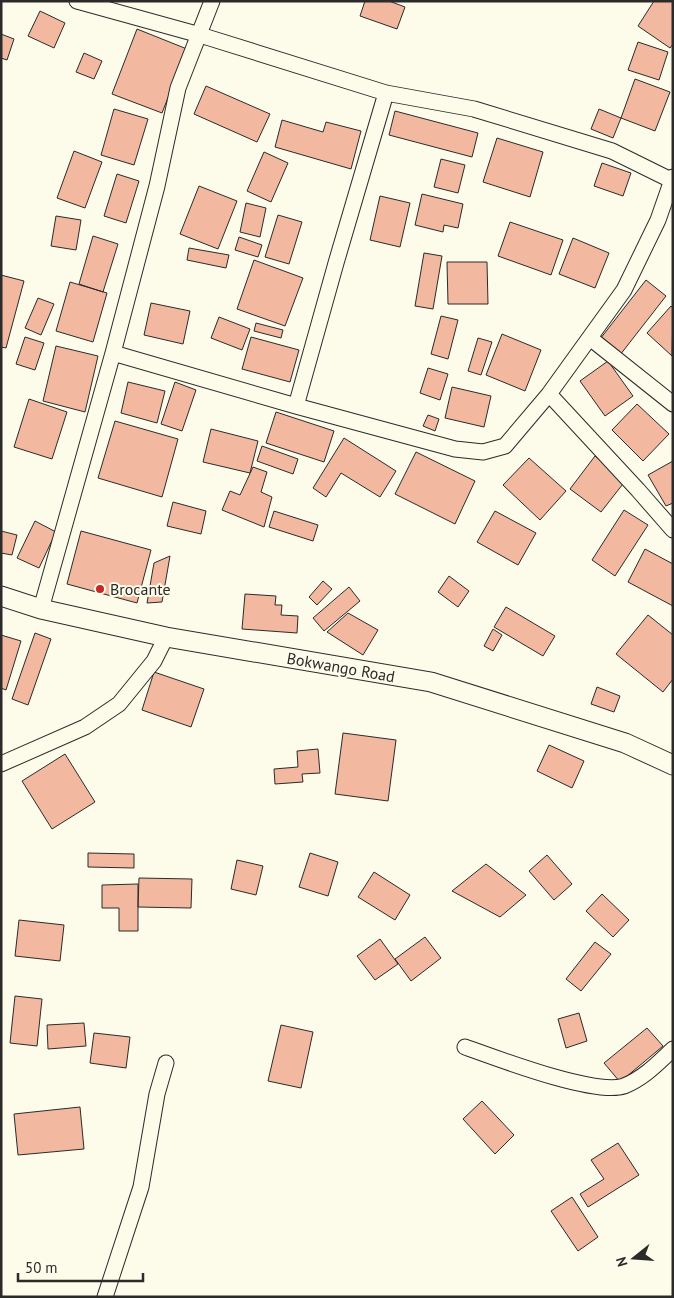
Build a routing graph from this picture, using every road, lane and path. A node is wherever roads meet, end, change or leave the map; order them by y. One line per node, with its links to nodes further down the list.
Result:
1 (77, 1): 3 (street)
2 (212, 1): 3 (street)
3 (200, 35): 4 (street); 7 (street)
4 (386, 93): 5 (street); 10 (street)
5 (672, 179): 6 (street)
6 (590, 338): 8 (street); 9 (street)
7 (113, 353): 10 (street); 13 (street)
8 (549, 394): 10 (street); 11 (street)
9 (673, 404)
10 (296, 406)
11 (673, 530)
12 (1, 596): 13 (street, Bokwango Road)
13 (41, 609): 14 (street, Bokwango Road)
14 (166, 638): 15 (street); 16 (street, Bokwango Road)
15 (1, 764)
16 (673, 765)
17 (465, 1047): 18 (street)
18 (673, 1049)
19 (166, 1064): 20 (street)
20 (106, 1297)

